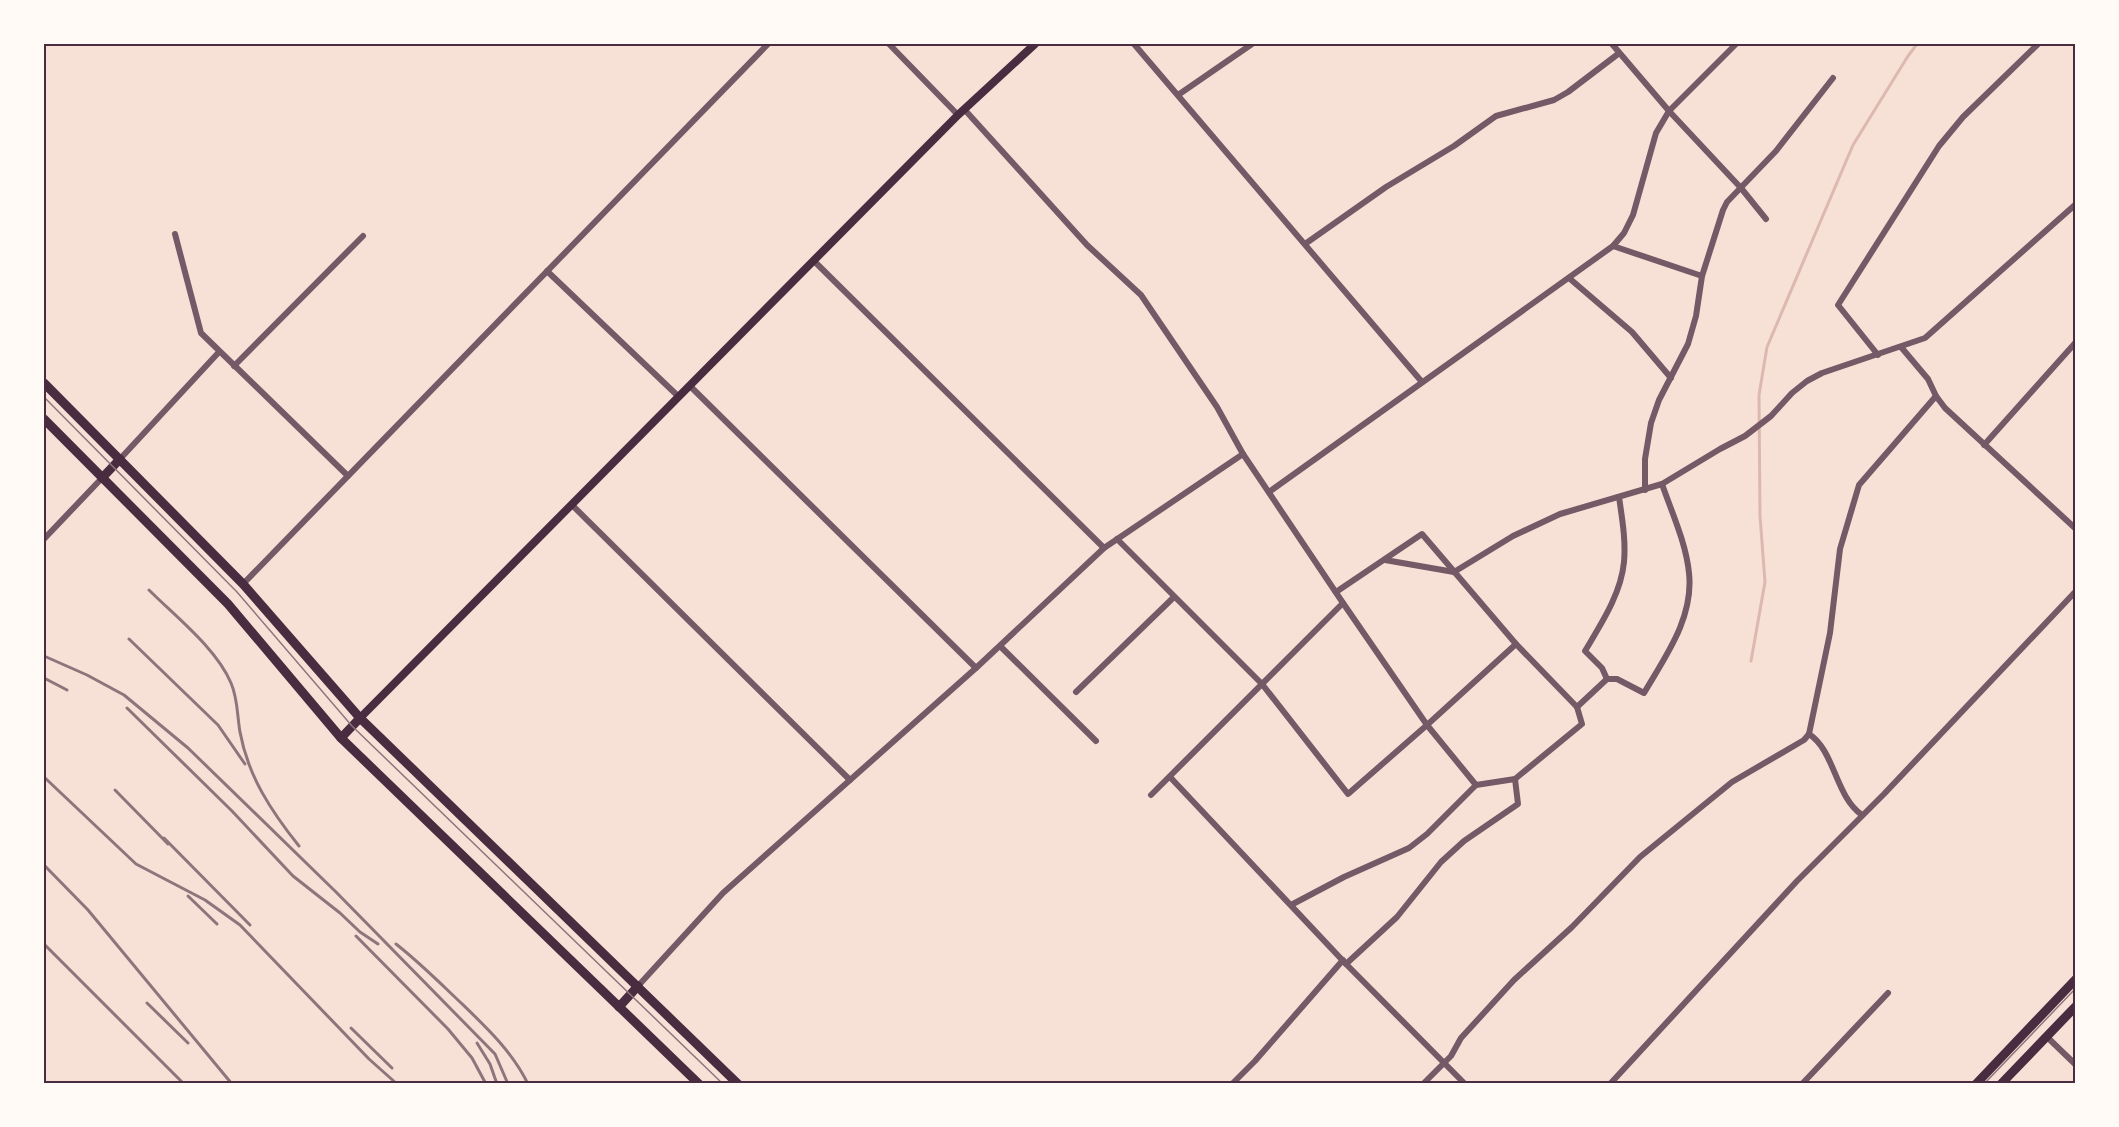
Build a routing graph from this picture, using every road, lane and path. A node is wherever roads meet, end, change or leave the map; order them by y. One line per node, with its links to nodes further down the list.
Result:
1 (768, 44): 22 (street)
2 (889, 44): 13 (street)
3 (1035, 44): 13 (main road)
4 (1134, 44): 11 (street)
5 (1252, 44): 11 (street)
6 (1611, 44): 9 (street)
7 (1736, 44): 12 (street)
8 (2038, 44): 28 (street)
9 (1618, 54): 12 (street); 19 (street)
10 (1833, 78): 14 (street)
11 (1178, 95): 19 (street)
12 (1669, 111): 14 (street); 20 (street)
13 (961, 112): 21 (main road); 38 (street)
14 (1741, 188): 16 (street); 23 (street)
15 (2076, 204): 26 (street)
16 (1766, 219)
17 (176, 234): 27 (street)
18 (363, 236): 29 (street)
19 (1305, 244): 31 (street)
20 (1613, 246): 23 (street); 24 (street)
21 (814, 261): 33 (main road); 50 (street)
22 (547, 271): 35 (street); 40 (street)
23 (1702, 276): 30 (street)
24 (1569, 278): 30 (street); 31 (street)
25 (2076, 342): 37 (street)
26 (1901, 347): 28 (street); 34 (street)
27 (219, 352): 29 (street); 39 (street)
28 (1878, 355): 42 (street)
29 (234, 366): 40 (street)
30 (1671, 378): 43 (street)
31 (1422, 382): 44 (street)
32 (44, 383): 39 (main road)
33 (690, 386): 35 (main road); 60 (street)
34 (1936, 396): 37 (street); 67 (street)
35 (679, 397): 46 (main road)
36 (44, 419): 41 (main road)
37 (1984, 445): 47 (street)
38 (1243, 454): 44 (street); 49 (street)
39 (120, 459): 41 (main road); 53 (main road)
40 (348, 476): 53 (street)
41 (102, 478): 48 (street); 68 (main road)
42 (1662, 484): 43 (street); 61 (street)
43 (1645, 490): 45 (street)
44 (1269, 492): 55 (street)
45 (1619, 497): 52 (street); 61 (street)
46 (572, 505): 65 (main road); 72 (street)
47 (2076, 529)
48 (44, 539)
49 (1117, 540): 50 (street); 56 (street)
50 (1104, 548): 59 (street)
51 (1384, 560): 52 (street); 52 (street); 55 (street)
52 (1454, 572): 58 (street)
53 (243, 584): 65 (main road)
54 (2076, 591): 75 (street)
55 (1336, 592): 57 (street)
56 (1174, 597): 62 (street); 63 (street)
57 (1343, 603): 62 (street); 66 (street)
58 (1516, 645): 64 (street); 66 (street)
59 (1000, 646): 60 (street); 69 (street)
60 (976, 668): 72 (street)
61 (1607, 679): 64 (street)
62 (1262, 684): 66 (street); 70 (street)
63 (1076, 692)
64 (1577, 706): 71 (street)
65 (360, 718): 68 (main road); 79 (main road)
66 (1428, 725): 73 (street)
67 (1809, 734): 75 (street); 85 (street)
68 (341, 738): 82 (main road)
69 (1096, 741)
70 (1170, 777): 74 (street); 76 (street)
71 (1515, 779): 73 (street); 77 (street)
72 (850, 780): 79 (street)
73 (1476, 785): 76 (street)
74 (1151, 795)
75 (1862, 815): 92 (street)
76 (1291, 905): 77 (street)
77 (1344, 962): 85 (street); 89 (street)
78 (2076, 979): 83 (main road)
79 (638, 986): 82 (main road); 88 (main road)
80 (1888, 993): 93 (street)
81 (2076, 1005): 84 (main road)
82 (619, 1006): 87 (main road)
83 (2033, 1023): 84 (main road); 94 (main road)
84 (2046, 1036): 86 (street); 95 (main road)
85 (1443, 1062): 90 (street); 91 (street)
86 (2076, 1065)
87 (699, 1083)
88 (738, 1083)
89 (1232, 1083)
90 (1423, 1083)
91 (1465, 1083)
92 (1610, 1083)
93 (1802, 1083)
94 (1976, 1083)
95 (2001, 1083)

